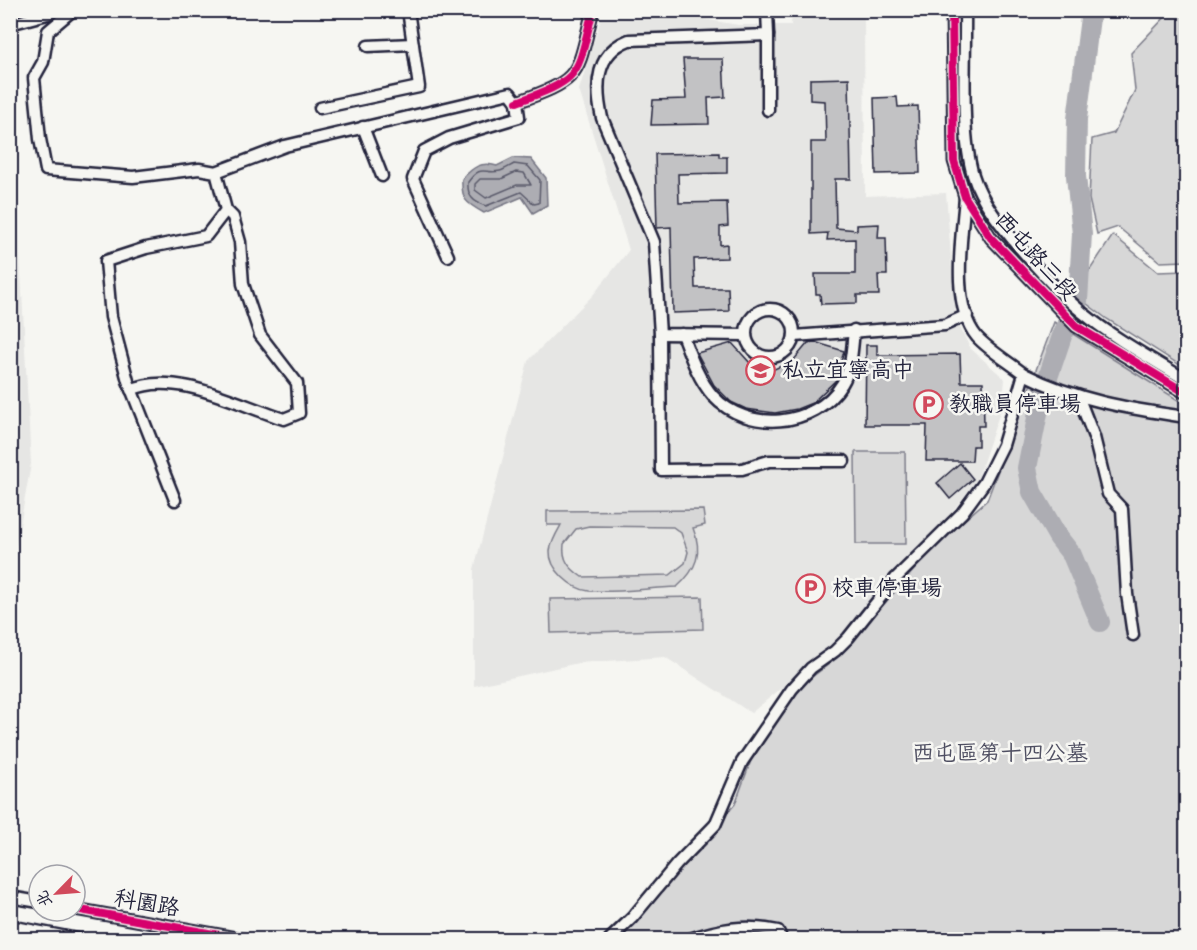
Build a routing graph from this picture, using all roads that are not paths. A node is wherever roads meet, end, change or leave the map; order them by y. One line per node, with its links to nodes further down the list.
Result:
1 (62, 10): 8 (street)
2 (73, 10): 16 (street)
3 (408, 10): 10 (street)
4 (593, 10): 12 (street)
5 (767, 10): 9 (street)
6 (952, 10): 18 (street, 西屯路三段)
7 (965, 10): 28 (street, 西屯路三段)
8 (10, 24)
9 (768, 35): 14 (street); 23 (street)
10 (413, 44): 11 (street); 13 (street)
11 (368, 46)
12 (517, 102): 15 (street); 20 (street)
13 (320, 108)
14 (768, 110)
15 (363, 128): 16 (street); 17 (street)
16 (216, 172): 19 (street)
17 (382, 176)
18 (965, 197): 21 (street); 30 (street, 西屯路三段)
19 (226, 210): 29 (street); 29 (street)
20 (448, 256)
21 (967, 315): 22 (street); 27 (street)
22 (854, 330): 24 (street); 26 (street)
23 (660, 334): 24 (street); 33 (street)
24 (682, 334): 25 (street)
25 (747, 335): 26 (street); 26 (street)
26 (794, 336)
27 (1024, 374): 31 (street); 42 (street)
28 (1186, 380)
29 (131, 390): 34 (street)
30 (1186, 393)
31 (1078, 396): 32 (street); 35 (street)
32 (1186, 417)
33 (844, 461)
34 (175, 500)
35 (1133, 635)
36 (10, 897): 37 (street)
37 (27, 901)
38 (87, 911): 41 (street, 科園路)
39 (10, 926): 40 (street)
40 (83, 939)
41 (247, 939)
42 (609, 939)
43 (687, 939): 44 (street)
44 (782, 939)

